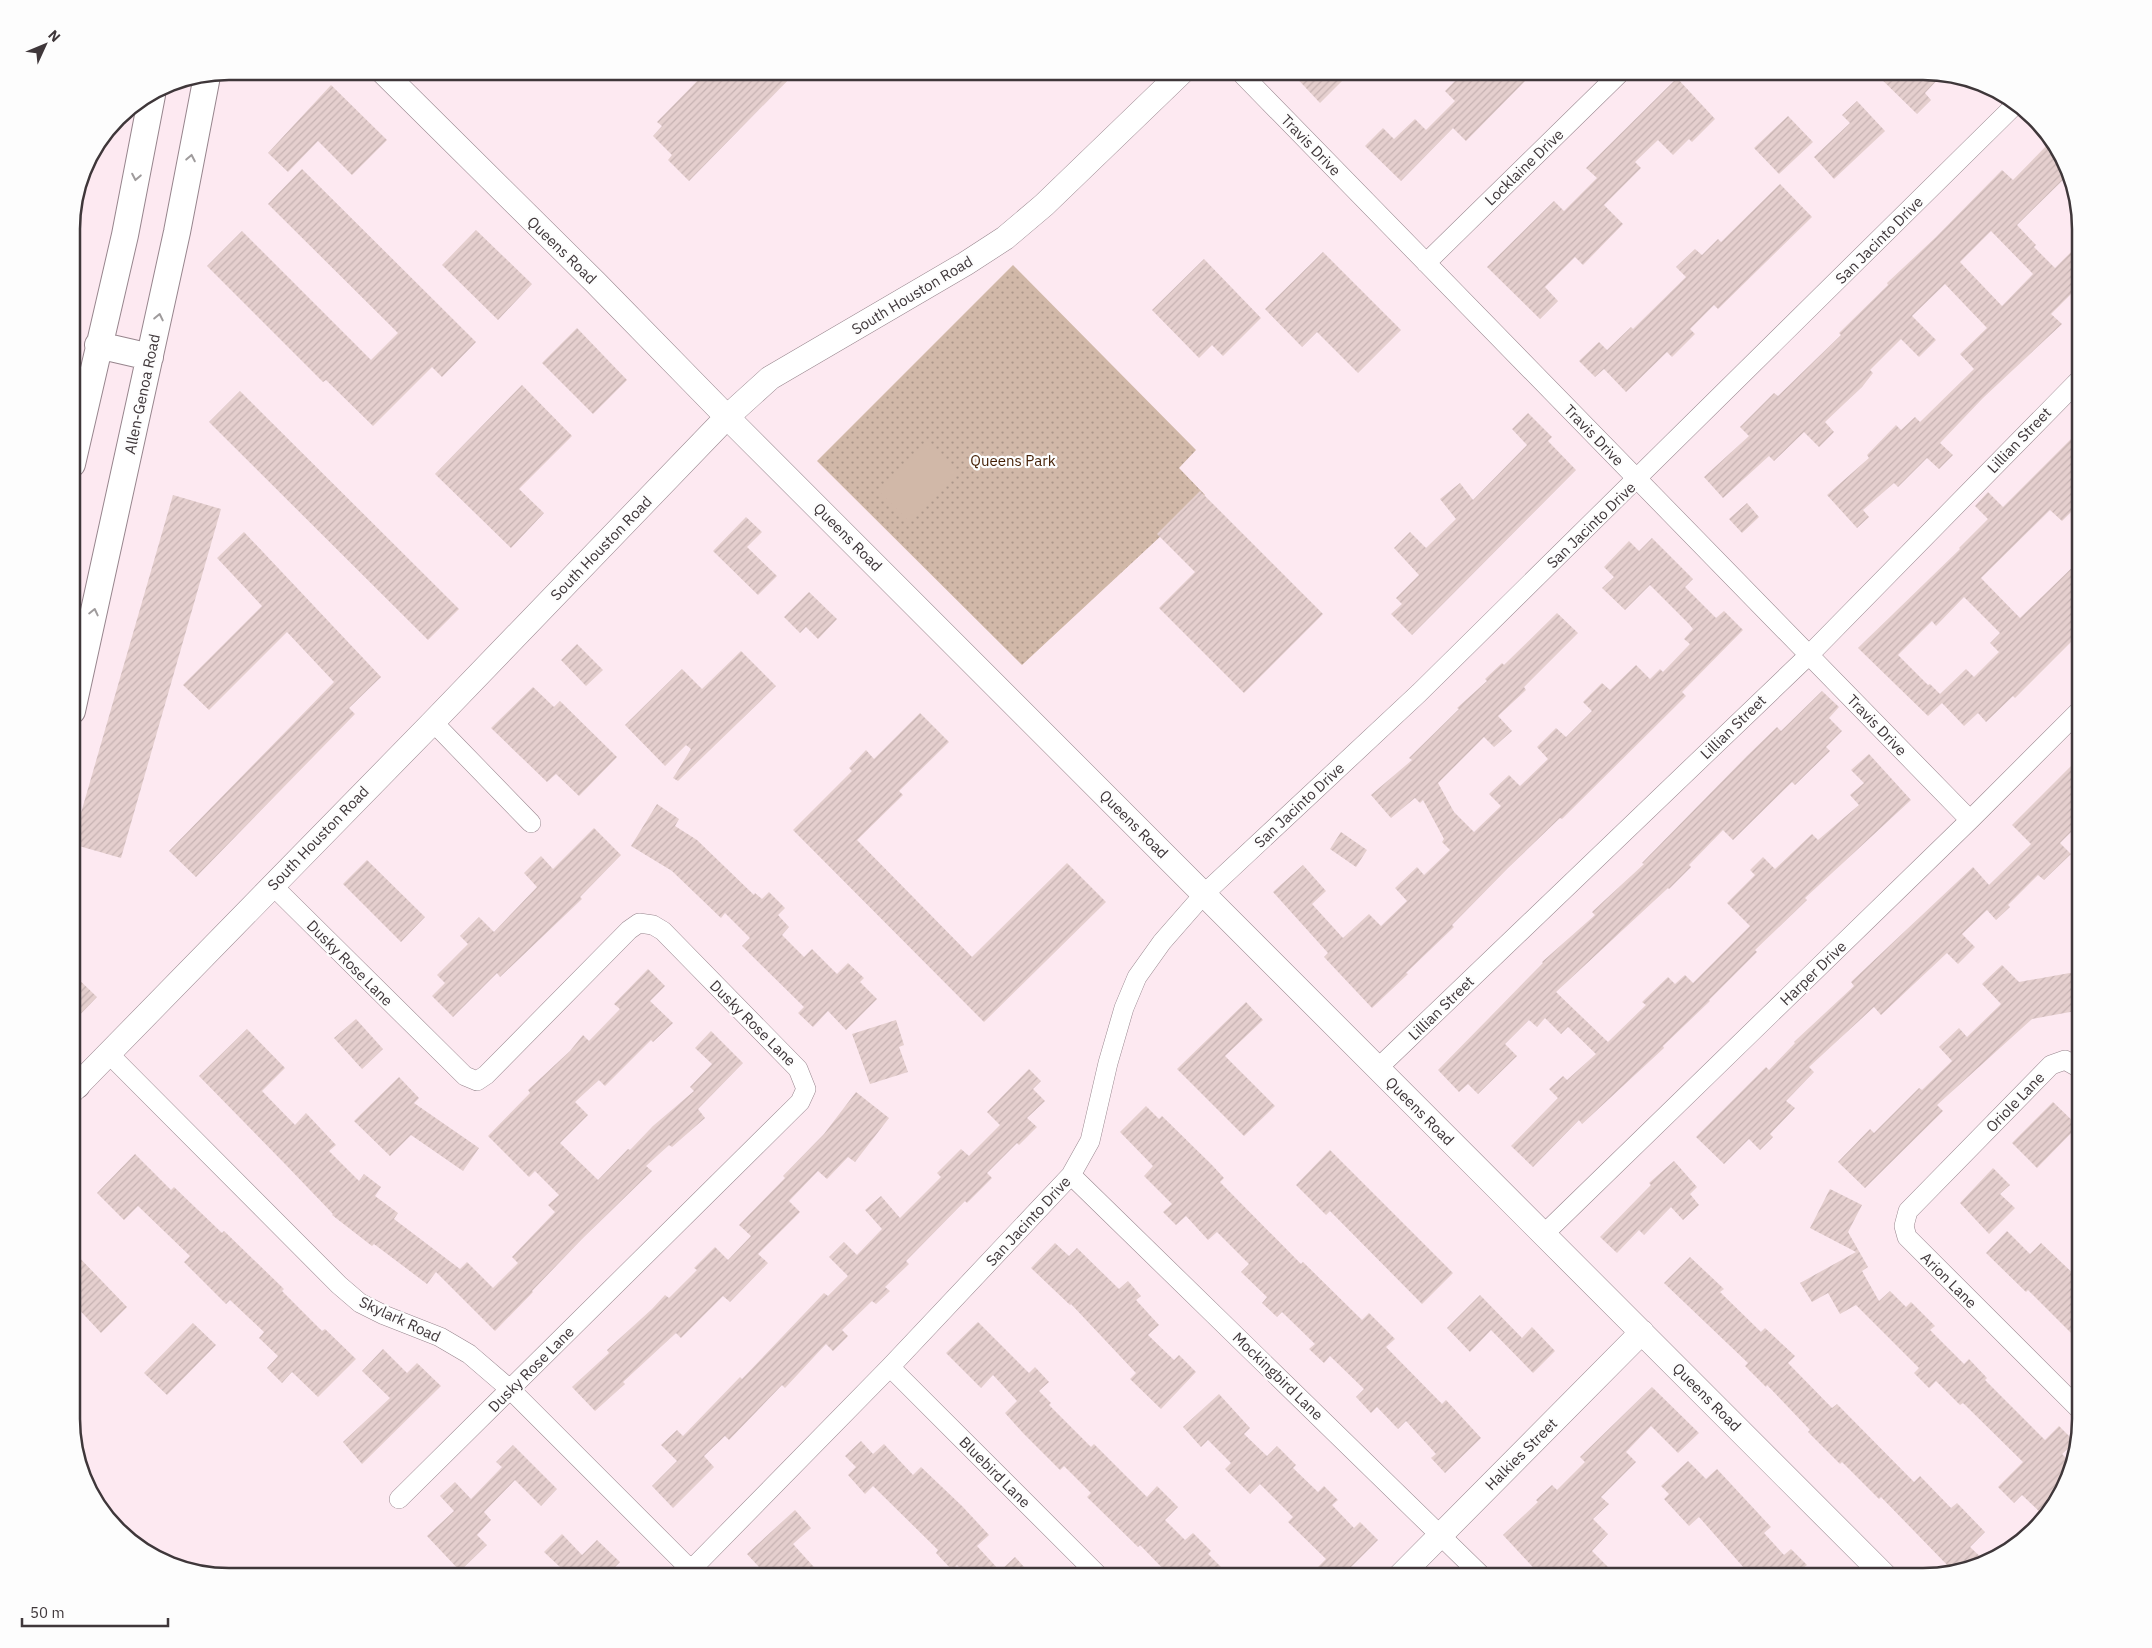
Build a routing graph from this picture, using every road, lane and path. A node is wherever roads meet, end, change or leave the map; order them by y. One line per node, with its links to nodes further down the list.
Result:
1 (391, 80): 12 (street, Queens Road)
2 (1174, 80): 12 (street, South Houston Road)
3 (1248, 80): 8 (street, Travis Drive)
4 (1613, 80): 8 (street, Locklaine Drive)
5 (206, 82): 10 (main road, Allen-Genoa Road, one-way to 5)
6 (151, 102): 9 (main road, one-way to 9)
7 (2011, 109): 14 (street, San Jacinto Drive)
8 (1426, 263): 14 (street, Travis Drive)
9 (98, 346): 10 (main road); 13 (main road)
10 (150, 356): 16 (main road, Allen-Genoa Road, one-way to 10)
11 (2072, 387): 15 (street, Lillian Street)
12 (727, 417): 18 (street, South Houston Road); 22 (street, Queens Road)
13 (80, 428)
14 (1637, 480): 15 (street, Travis Drive); 22 (street, San Jacinto Drive)
15 (1809, 655): 19 (street, Travis Drive); 25 (street, Lillian Street)
16 (80, 675)
17 (2072, 718): 19 (street, Harper Drive)
18 (432, 722): 20 (street); 21 (street, South Houston Road)
19 (1970, 820): 29 (street, Harper Drive)
20 (531, 823)
21 (272, 885): 23 (street, South Houston Road); 32 (street, Dusky Rose Lane)
22 (1204, 894): 25 (street, Queens Road); 28 (street, San Jacinto Drive)
23 (108, 1054): 26 (street, South Houston Road); 32 (street, Skylark Road)
24 (2072, 1064): 27 (street, Oriole Lane)
25 (1378, 1068): 29 (street, Queens Road)
26 (80, 1080)
27 (1978, 1141): 33 (street, Arion Lane)
28 (1071, 1175): 31 (street, San Jacinto Drive); 35 (street, Mockingbird Lane)
29 (1543, 1235): 30 (street, Queens Road)
30 (1642, 1332): 35 (street, Halkies Street); 41 (street, Queens Road)
31 (890, 1367): 37 (street, San Jacinto Drive); 38 (street, Bluebird Lane)
32 (510, 1390): 34 (street, Dusky Rose Lane); 36 (street, Skylark Road)
33 (2072, 1402)
34 (399, 1499)
35 (1441, 1534): 39 (street, Halkies Street); 40 (street, Mockingbird Lane)
36 (685, 1568)
37 (697, 1568)
38 (1091, 1568)
39 (1408, 1568)
40 (1474, 1568)
41 (1877, 1568)

